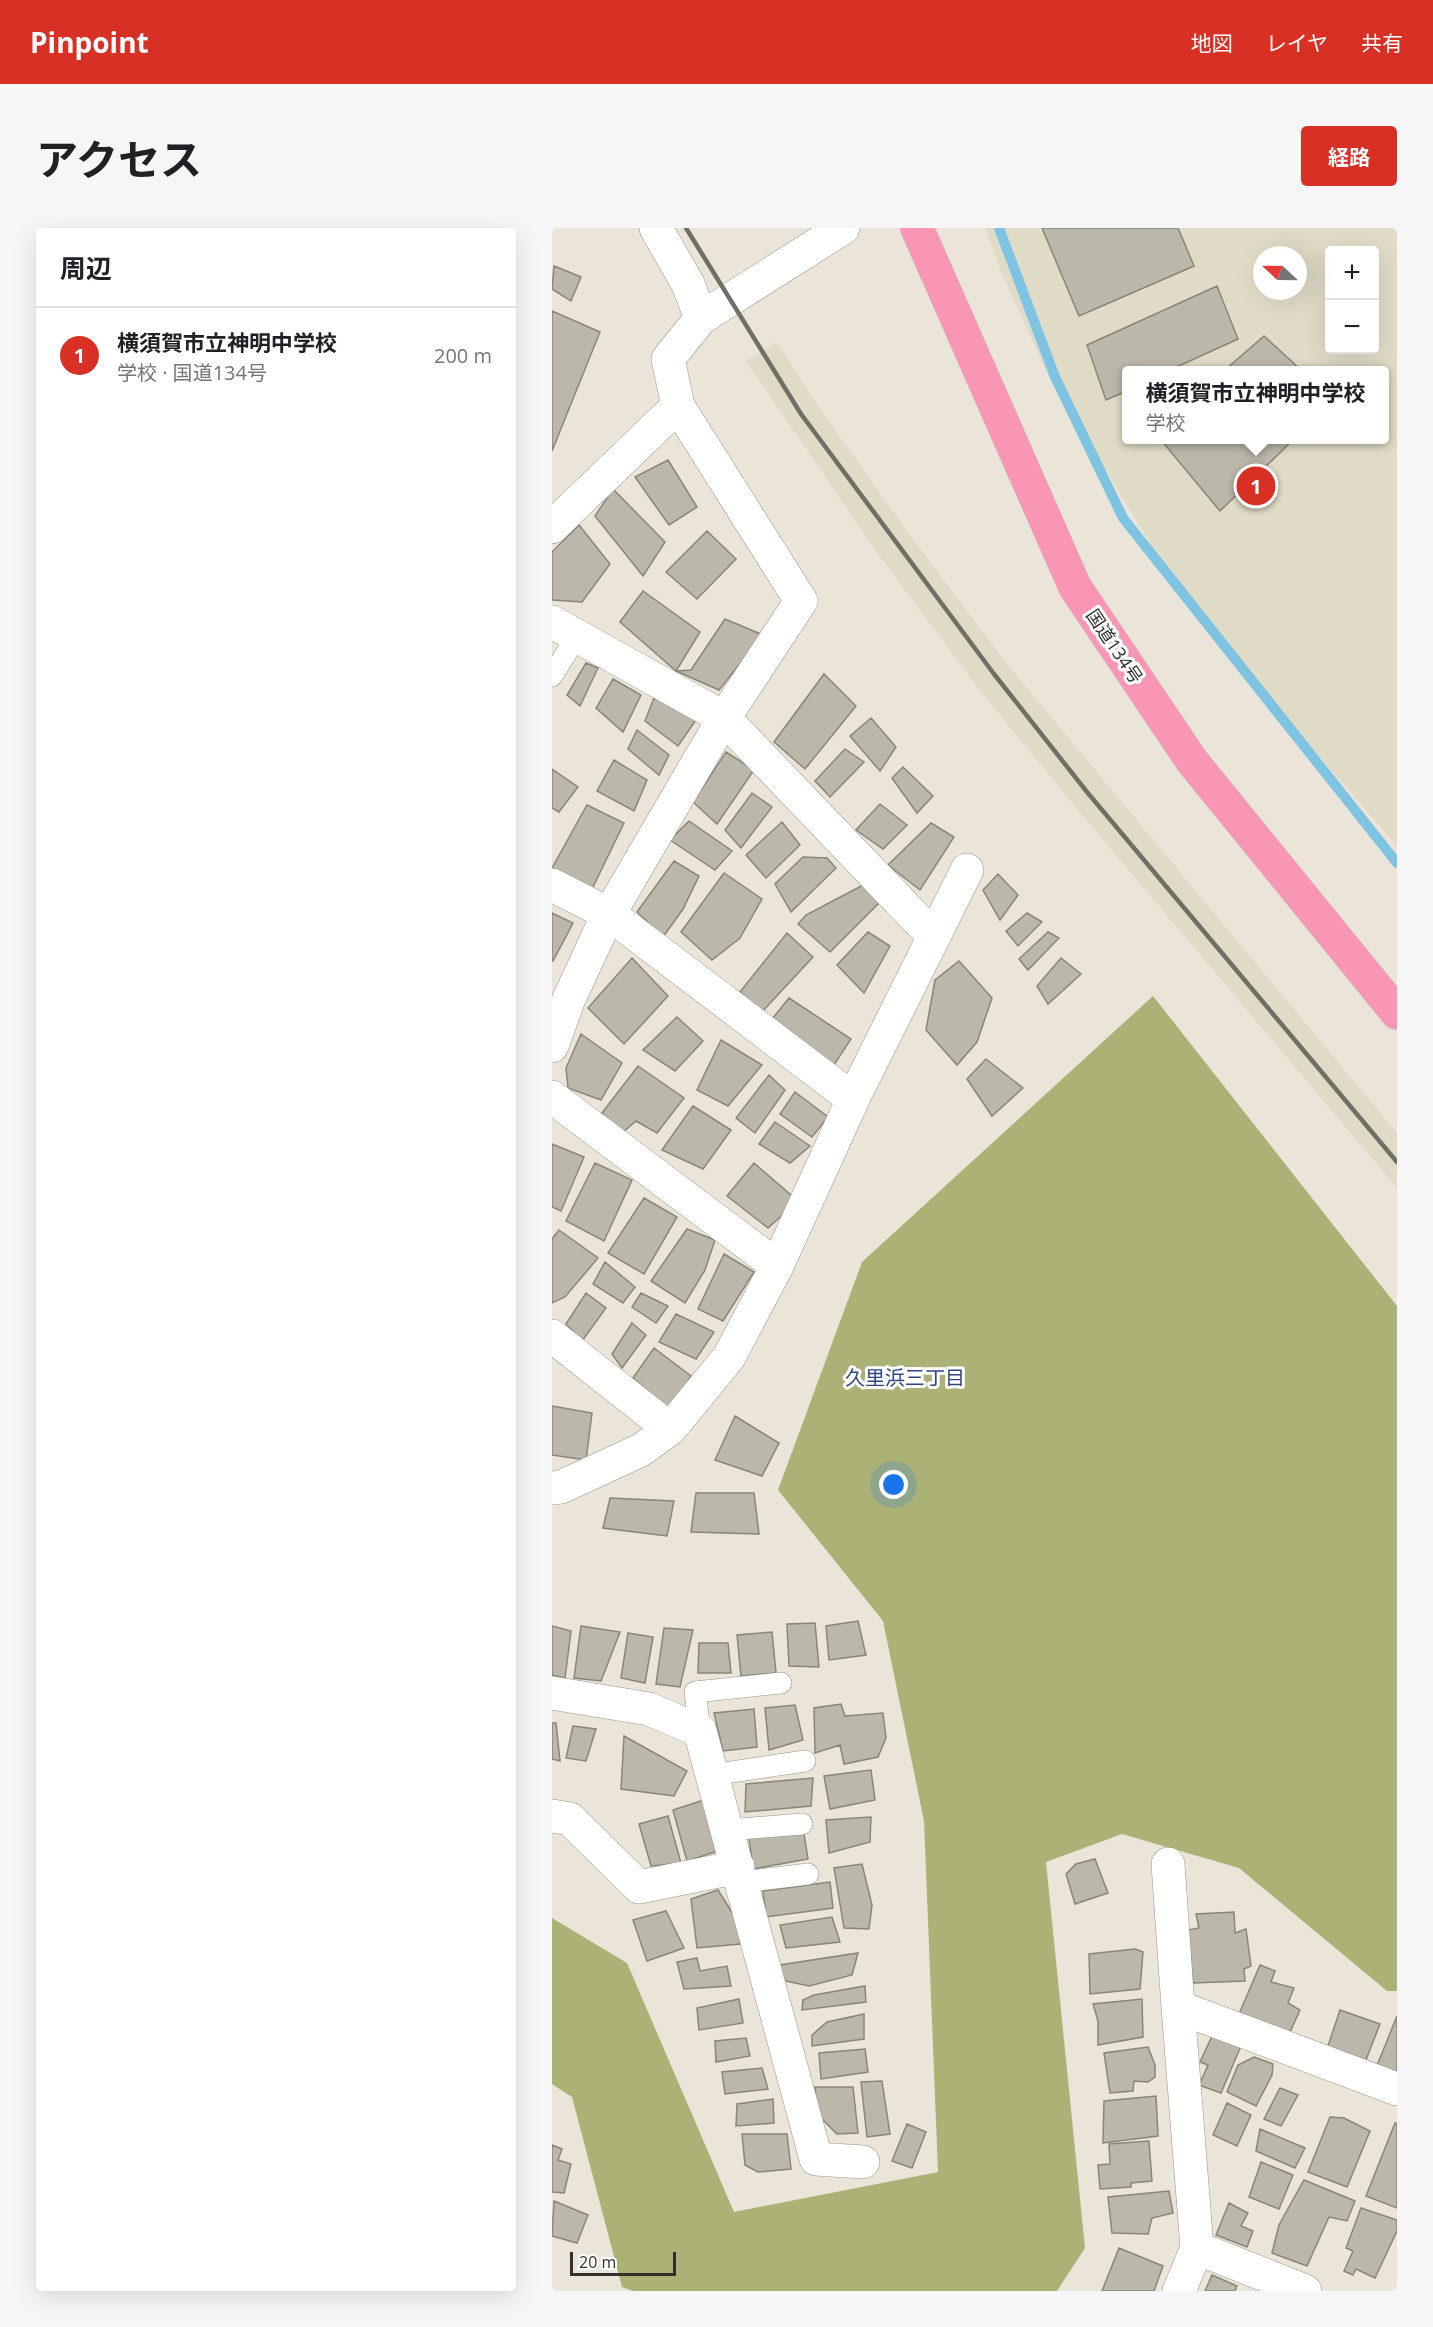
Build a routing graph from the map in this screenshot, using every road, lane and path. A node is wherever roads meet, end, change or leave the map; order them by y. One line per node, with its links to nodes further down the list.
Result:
1 (656, 228): 4 (street)
2 (843, 228): 4 (street)
3 (917, 228): 15 (highway, 国道134号)
4 (701, 318): 5 (street)
5 (678, 406): 6 (street); 9 (street)
6 (552, 526)
7 (564, 629): 8 (lane); 9 (street)
8 (552, 676)
9 (724, 718): 12 (street); 13 (street)
10 (967, 870): 13 (street)
11 (552, 885): 12 (street)
12 (609, 914): 14 (street); 18 (street)
13 (933, 936): 18 (street)
14 (560, 1003): 16 (street)
15 (1397, 1013)
16 (552, 1046)
17 (552, 1097): 19 (street)
18 (853, 1099): 19 (street)
19 (777, 1266): 21 (street)
20 (552, 1336): 21 (street)
21 (670, 1429): 22 (street)
22 (552, 1488)
23 (781, 1683): 25 (lane)
24 (552, 1693): 25 (street)
25 (700, 1731): 27 (street)
26 (805, 1761): 27 (lane)
27 (712, 1775): 30 (street)
28 (552, 1816): 32 (street)
29 (802, 1824): 30 (lane)
30 (728, 1830): 32 (street)
31 (1168, 1864): 34 (street)
32 (740, 1874): 33 (lane); 36 (street)
33 (808, 1874)
34 (1178, 2007): 35 (street); 37 (street)
35 (1397, 2090)
36 (863, 2162)
37 (1197, 2248): 38 (street); 39 (street)
38 (1295, 2289)
39 (1179, 2291)

